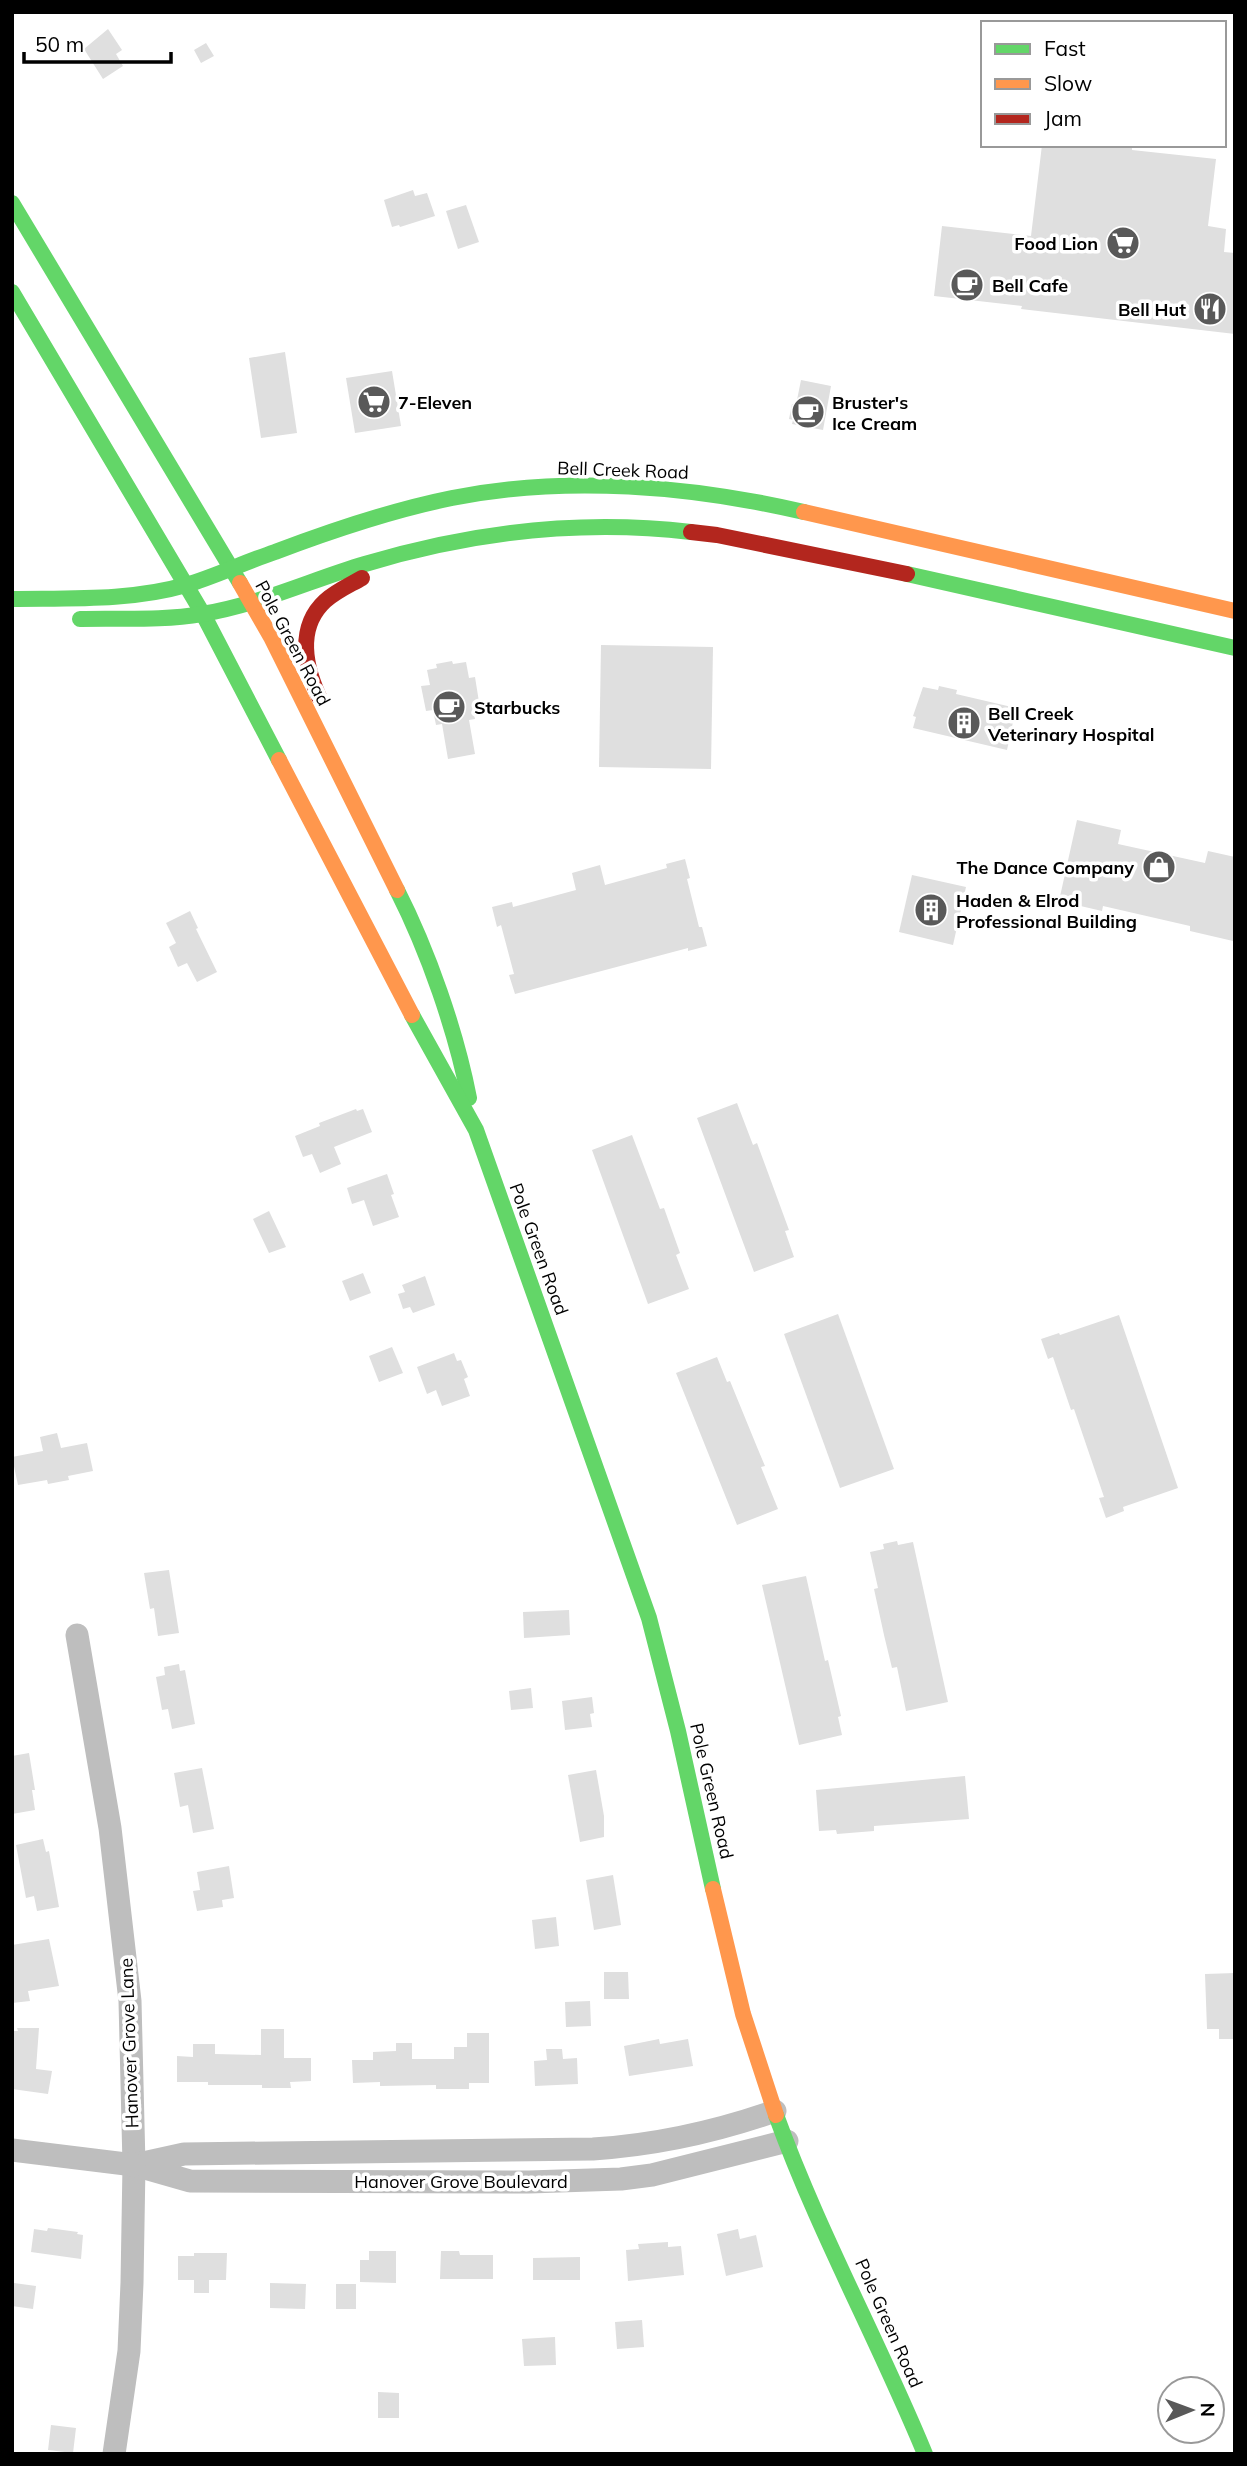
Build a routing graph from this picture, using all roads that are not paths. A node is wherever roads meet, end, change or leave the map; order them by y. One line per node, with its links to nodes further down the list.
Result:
1 (12, 203): 4 (main road, Pole Green Road)
2 (12, 292): 5 (main road, Pole Green Road)
3 (406, 552): 7 (main road); 11 (main road); 12 (main road)
4 (230, 568): 5 (main road, Bell Creek Road); 7 (main road, Pole Green Road); 8 (main road, Bell Creek Road)
5 (185, 585): 6 (main road, Bell Creek Road); 9 (main road, Pole Green Road)
6 (12, 599)
7 (251, 602): 9 (main road); 14 (main road, Pole Green Road)
8 (1235, 611)
9 (203, 614): 10 (main road); 15 (main road, Pole Green Road)
10 (64, 619)
11 (1235, 648)
12 (326, 712)
13 (367, 792): 14 (main road)
14 (400, 895): 15 (main road, Pole Green Road)
15 (476, 1130): 17 (main road, Pole Green Road)
16 (77, 1635): 20 (street, Hanover Grove Lane)
17 (775, 2111): 18 (main road, Pole Green Road); 20 (street, Hanover Grove Boulevard)
18 (787, 2141): 20 (street, Hanover Grove Boulevard); 22 (main road, Pole Green Road)
19 (12, 2150): 20 (street, Hanover Grove Boulevard)
20 (134, 2165): 21 (street, Hanover Grove Lane)
21 (114, 2454)
22 (925, 2454)

